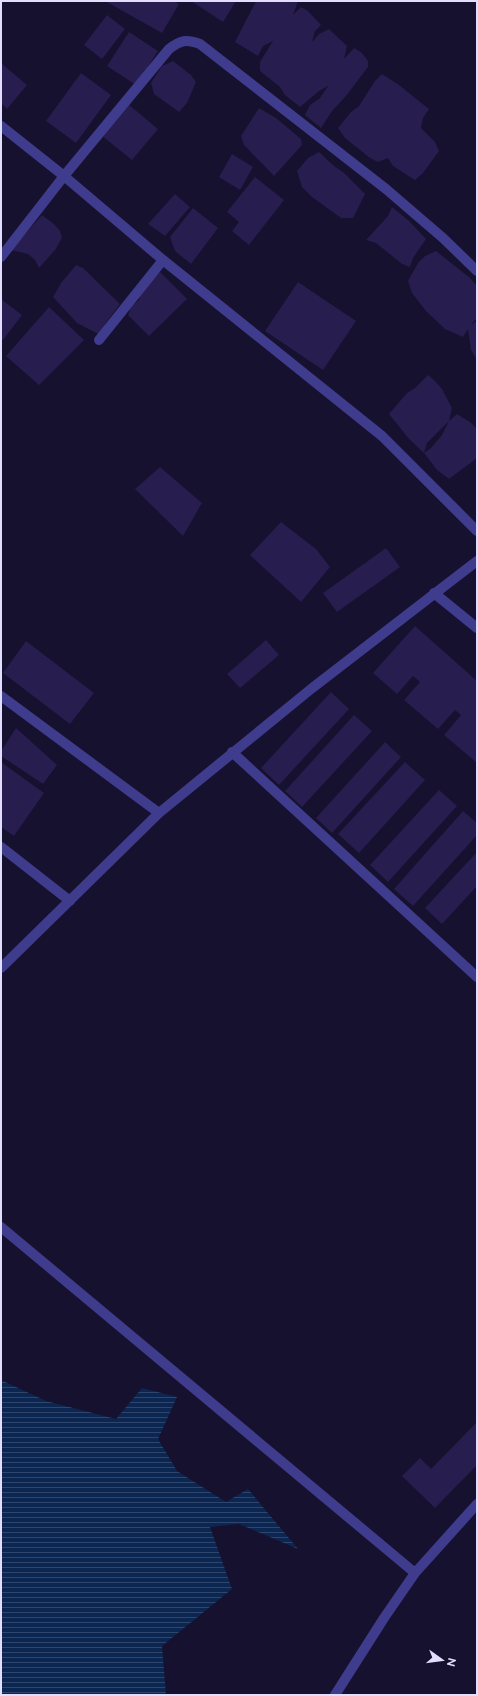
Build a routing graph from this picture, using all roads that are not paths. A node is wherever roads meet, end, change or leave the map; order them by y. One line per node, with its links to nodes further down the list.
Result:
1 (1, 126): 2 (street)
2 (64, 176): 3 (street); 4 (street); 5 (street)
3 (1, 257)
4 (164, 260): 6 (street); 7 (street)
5 (477, 271)
6 (99, 340)
7 (477, 531)
8 (477, 561): 9 (street)
9 (434, 593): 10 (street); 12 (street)
10 (477, 628)
11 (1, 696): 13 (street)
12 (232, 752): 13 (street); 17 (street)
13 (159, 813): 15 (street)
14 (1, 847): 15 (street)
15 (70, 901): 16 (street)
16 (1, 968)
17 (477, 978)
18 (1, 1227): 20 (street)
19 (477, 1504): 20 (street)
20 (415, 1573): 21 (street)
21 (335, 1695)

